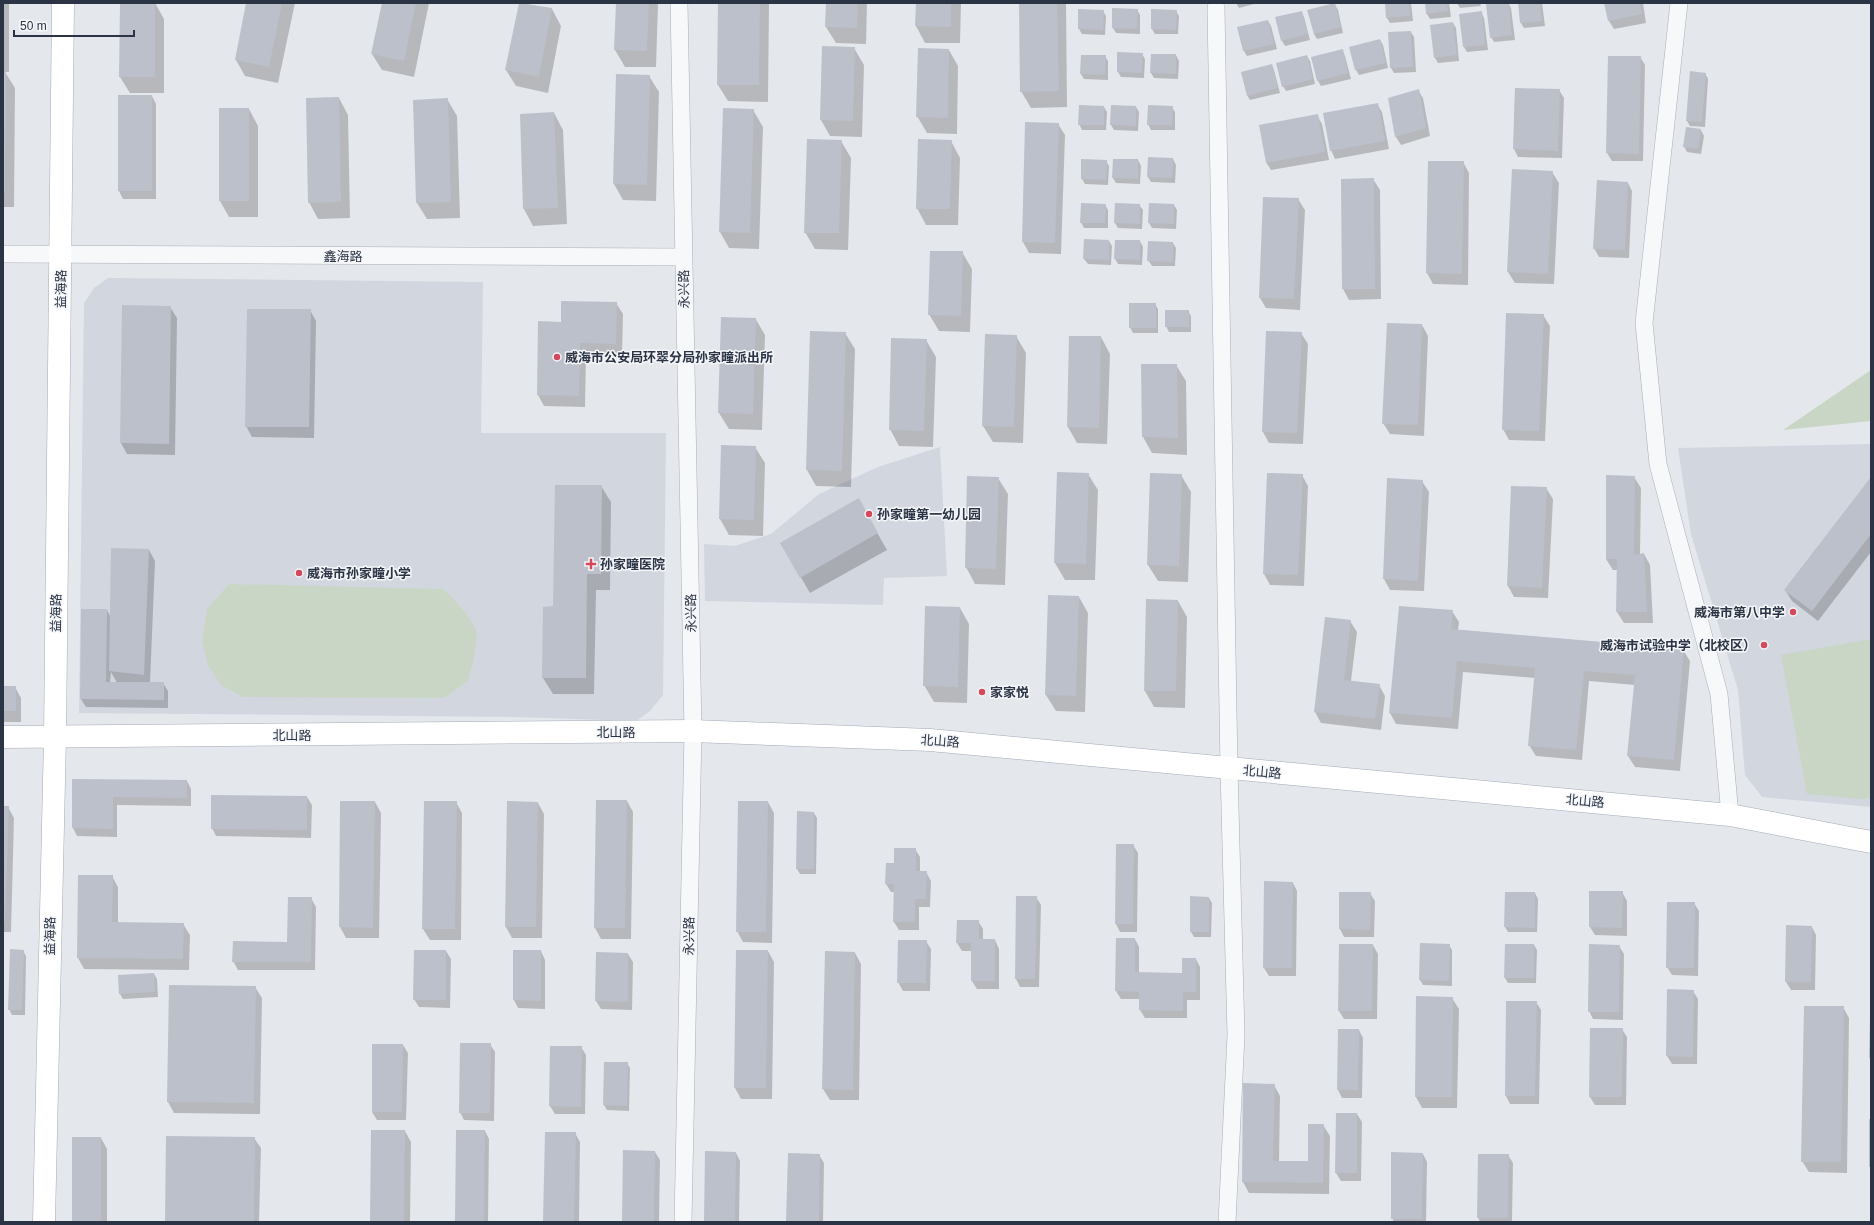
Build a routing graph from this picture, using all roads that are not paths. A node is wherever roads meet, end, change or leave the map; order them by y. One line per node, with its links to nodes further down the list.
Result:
1 (63, 3): 6 (main road, 益海路)
2 (680, 3): 7 (street, 永兴路)
3 (1679, 3): 12 (street)
4 (1216, 8): 11 (street)
5 (3, 254): 6 (street, 鑫海路)
6 (61, 255): 7 (street, 鑫海路); 10 (main road, 益海路)
7 (683, 257): 8 (street, 永兴路)
8 (693, 731): 10 (main road, 北山路); 11 (main road, 北山路); 15 (street, 永兴路)
9 (3, 737): 10 (main road, 北山路)
10 (55, 737): 14 (main road, 益海路)
11 (1229, 769): 12 (main road, 北山路); 16 (street)
12 (1730, 815): 13 (main road, 北山路)
13 (1871, 842)
14 (44, 1222)
15 (683, 1222)
16 (1227, 1222)

